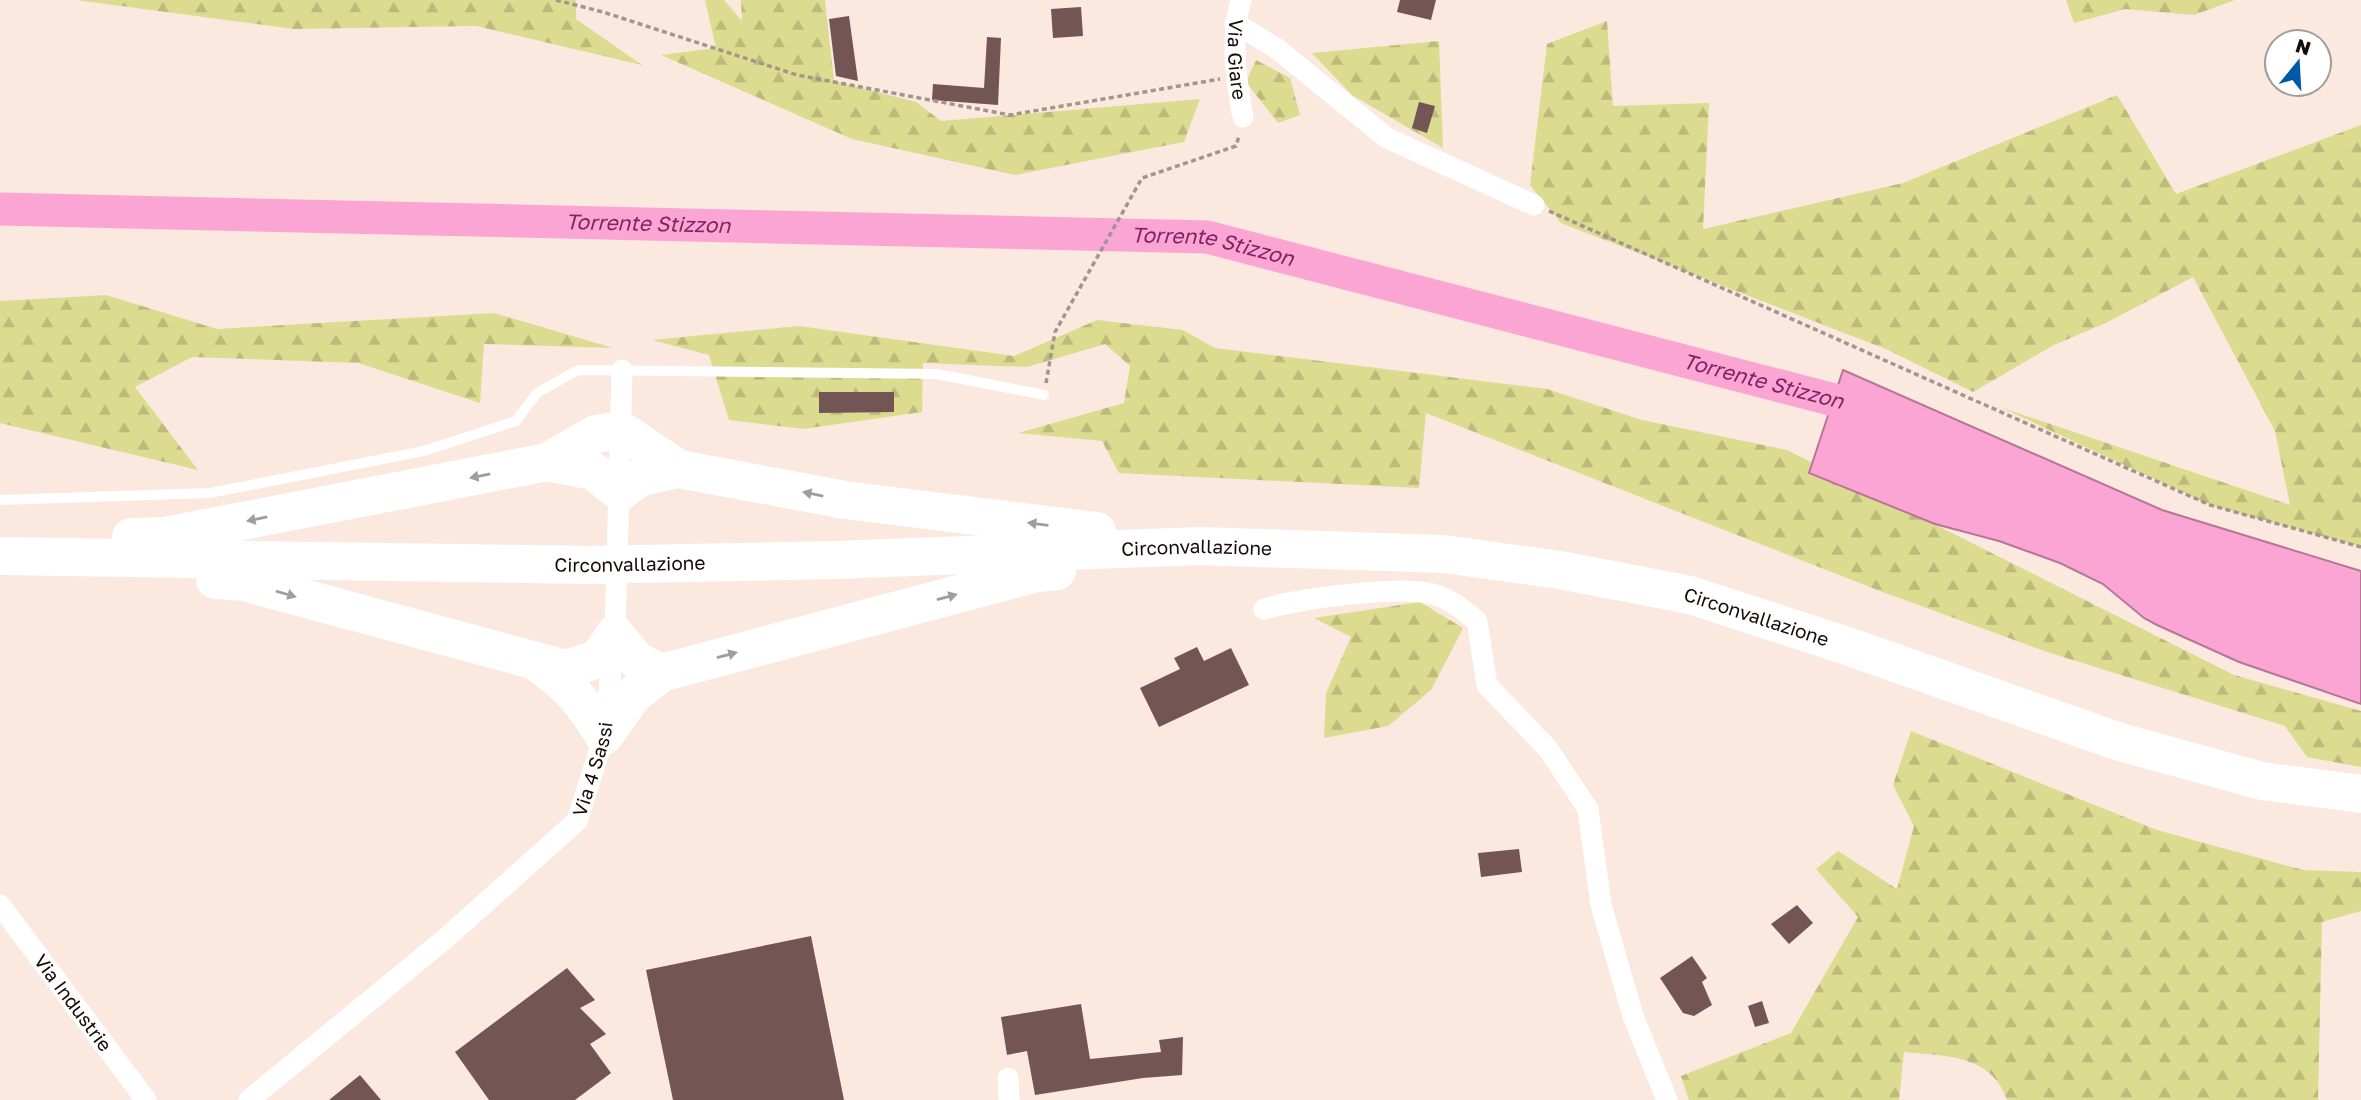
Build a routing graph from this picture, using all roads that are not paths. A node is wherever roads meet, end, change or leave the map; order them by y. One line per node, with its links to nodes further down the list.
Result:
1 (1241, 0): 2 (street, Via Giare)
2 (1235, 23): 3 (street, Via Giare); 4 (street)
3 (1243, 117)
4 (1534, 205)
5 (622, 370): 6 (lane); 7 (street, Via 4 Sassi); 11 (lane)
6 (1044, 395)
7 (621, 430): 8 (highway); 9 (highway); 10 (street, Via 4 Sassi)
8 (547, 462): 10 (highway); 13 (highway, one-way to 13)
9 (679, 470): 10 (highway); 12 (highway, one-way to 9)
10 (620, 492): 16 (street, Via 4 Sassi)
11 (0, 500)
12 (1151, 548): 13 (highway, Circonvallazione); 18 (highway, one-way to 12); 20 (highway, Circonvallazione)
13 (0, 554)
14 (0, 563): 17 (highway, one-way to 17)
15 (1264, 609): 26 (street)
16 (615, 634): 17 (highway); 18 (highway); 19 (street, Via 4 Sassi)
17 (540, 665): 19 (highway)
18 (661, 673): 19 (highway)
19 (604, 736): 24 (street, Via 4 Sassi)
20 (2361, 794)
21 (0, 905): 23 (street, Via Industrie)
22 (1008, 1078): 25 (street)
23 (146, 1100)
24 (248, 1100)
25 (1009, 1100)
26 (1667, 1100)

